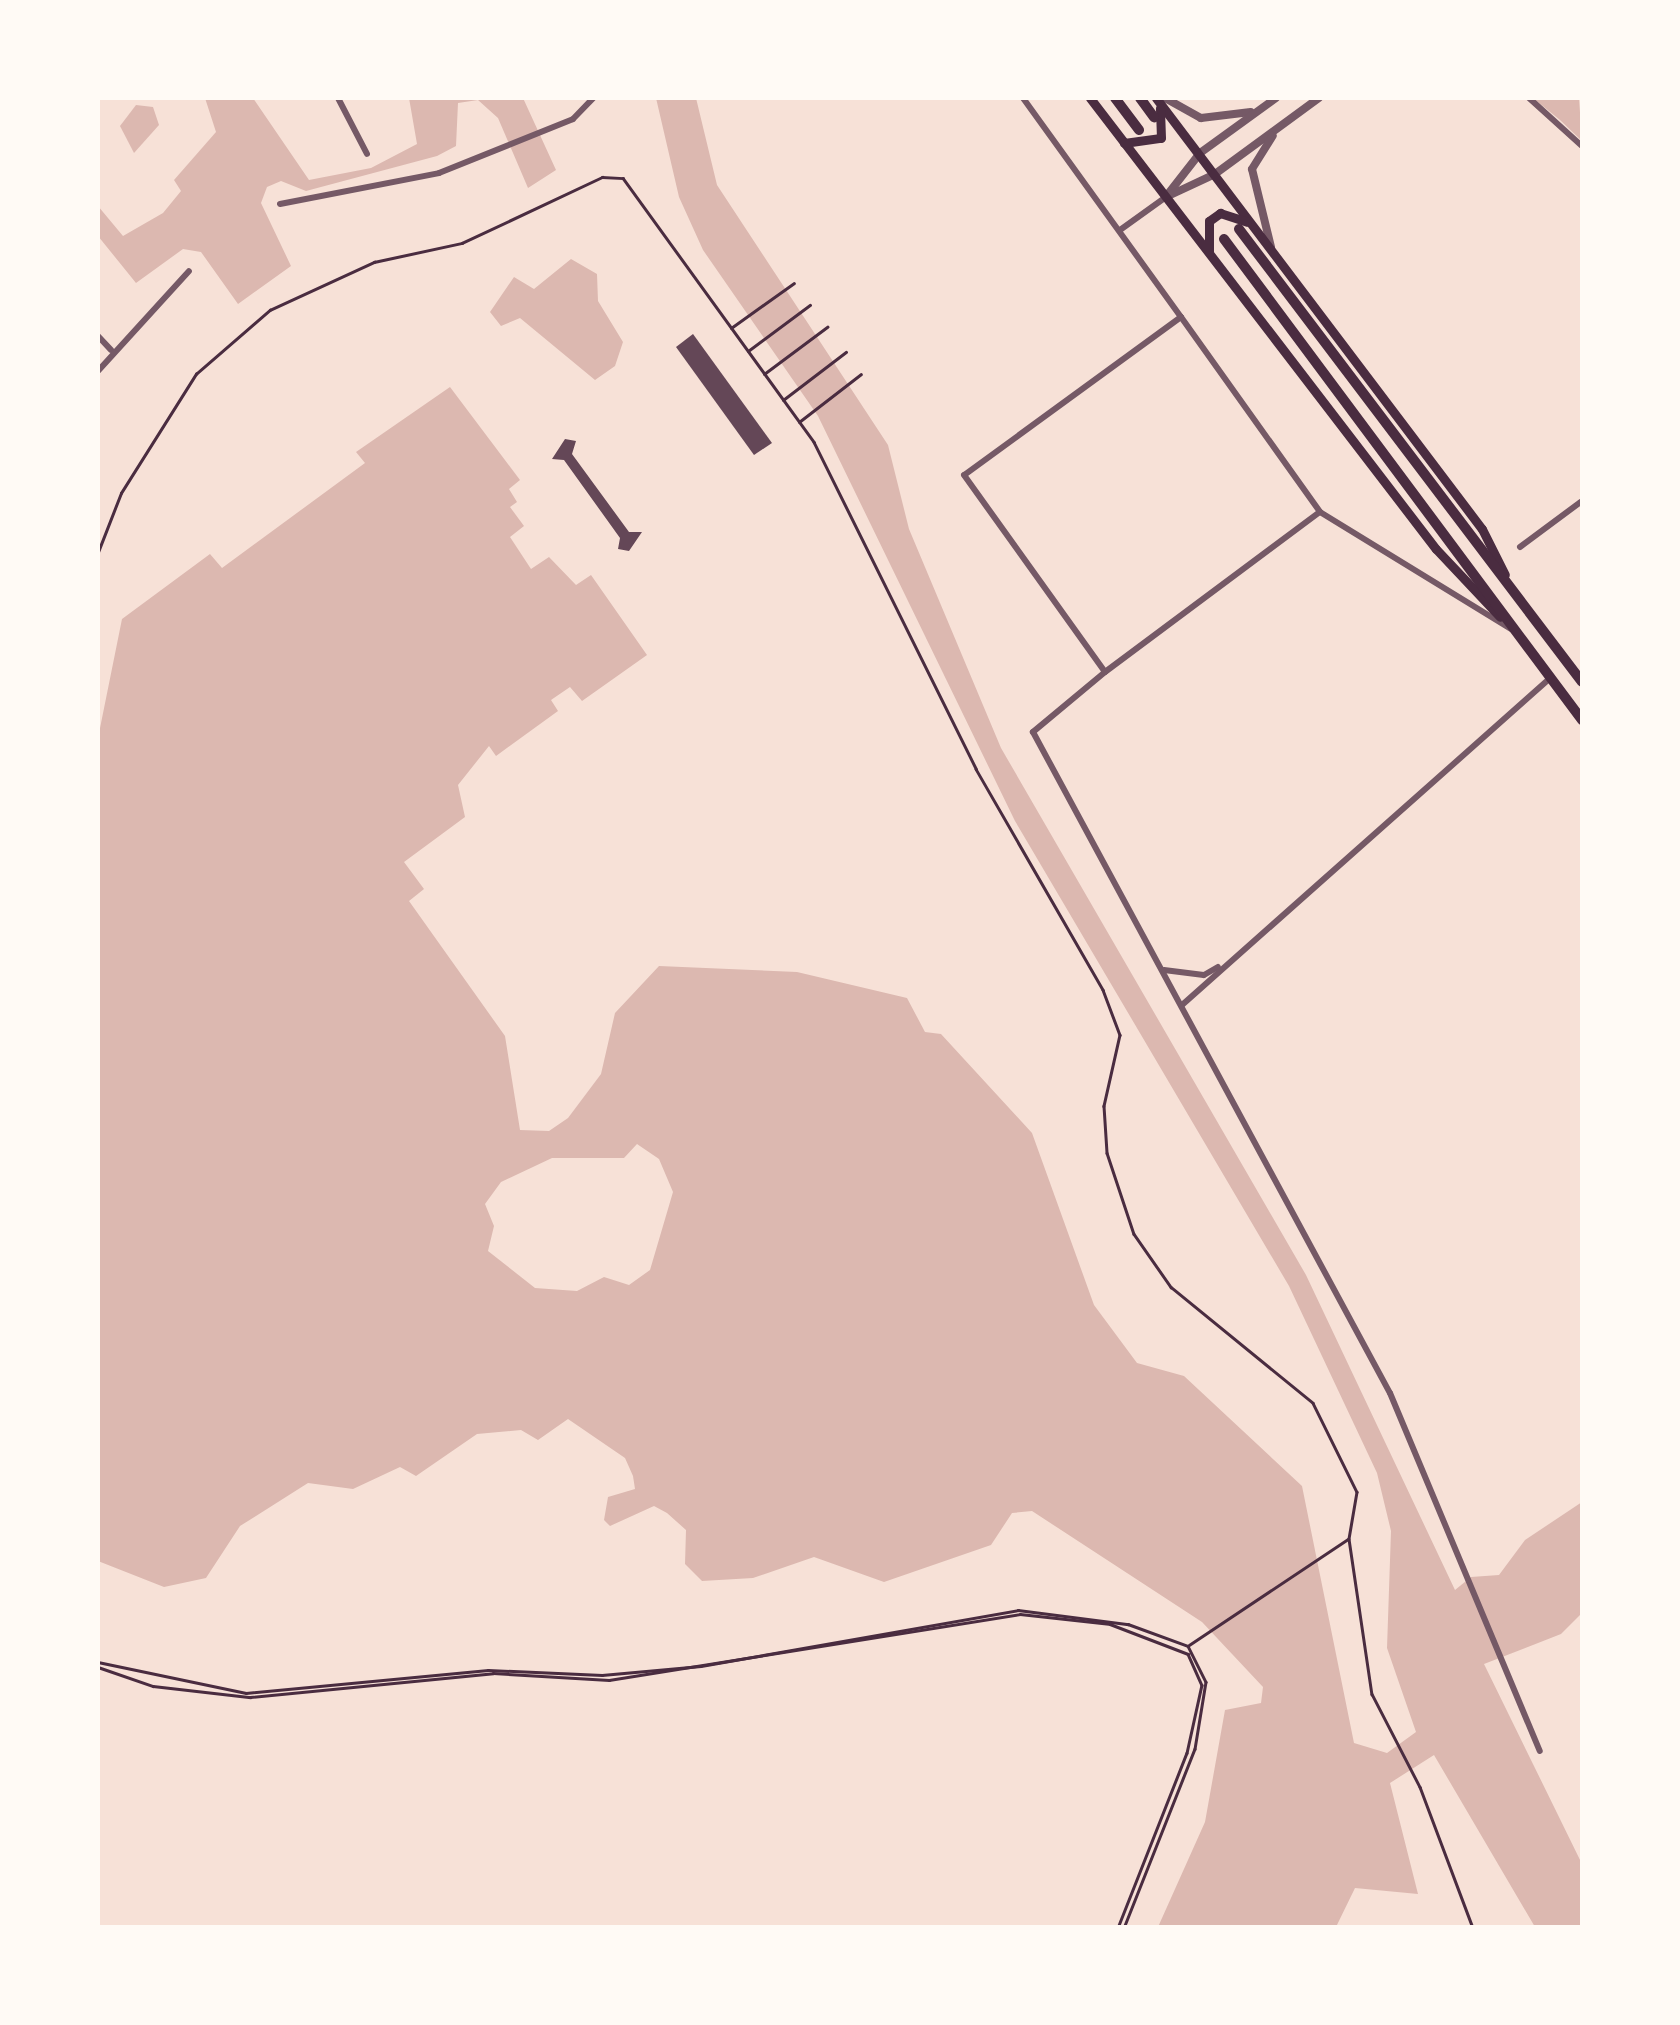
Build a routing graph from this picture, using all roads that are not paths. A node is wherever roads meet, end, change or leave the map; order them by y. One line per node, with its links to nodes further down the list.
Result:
1 (338, 98): 17 (street)
2 (593, 98): 21 (street)
3 (1023, 98): 23 (street)
4 (1090, 98): 15 (main road)
5 (1115, 98): 14 (highway)
6 (1140, 98): 12 (highway)
7 (1156, 98): 15 (main road); 18 (main road)
8 (1165, 98): 11 (street)
9 (1318, 98): 13 (street)
10 (1529, 98): 16 (street)
11 (1274, 99): 18 (street)
12 (1154, 116)
13 (1286, 122): 19 (street); 26 (street)
14 (1140, 130)
15 (1124, 143): 20 (main road)
16 (1582, 146)
17 (367, 154)
18 (1200, 154): 19 (main road); 20 (street)
19 (1215, 174): 20 (street); 24 (main road)
20 (1166, 197): 23 (street); 27 (main road)
21 (280, 204)
22 (1239, 228): 36 (highway)
23 (1120, 230): 29 (street)
24 (1257, 230): 26 (main road); 27 (main road)
25 (1224, 239): 37 (highway)
26 (1272, 251): 36 (main road)
27 (1210, 253): 37 (main road)
28 (189, 271): 31 (street)
29 (1182, 318): 34 (street); 38 (street)
30 (98, 336): 31 (street)
31 (111, 350): 32 (street)
32 (98, 371)
33 (1582, 501): 35 (street)
34 (1320, 512): 37 (street); 38 (street)
35 (1520, 547)
36 (1522, 608): 40 (highway)
37 (1512, 629): 39 (highway)
38 (1105, 672): 43 (street)
39 (1550, 678): 41 (highway); 42 (street)
40 (1582, 682)
41 (1582, 720)
42 (1230, 960): 43 (street); 44 (street)
43 (1163, 970): 44 (street)
44 (1182, 1005): 45 (street)
45 (1540, 1751)

